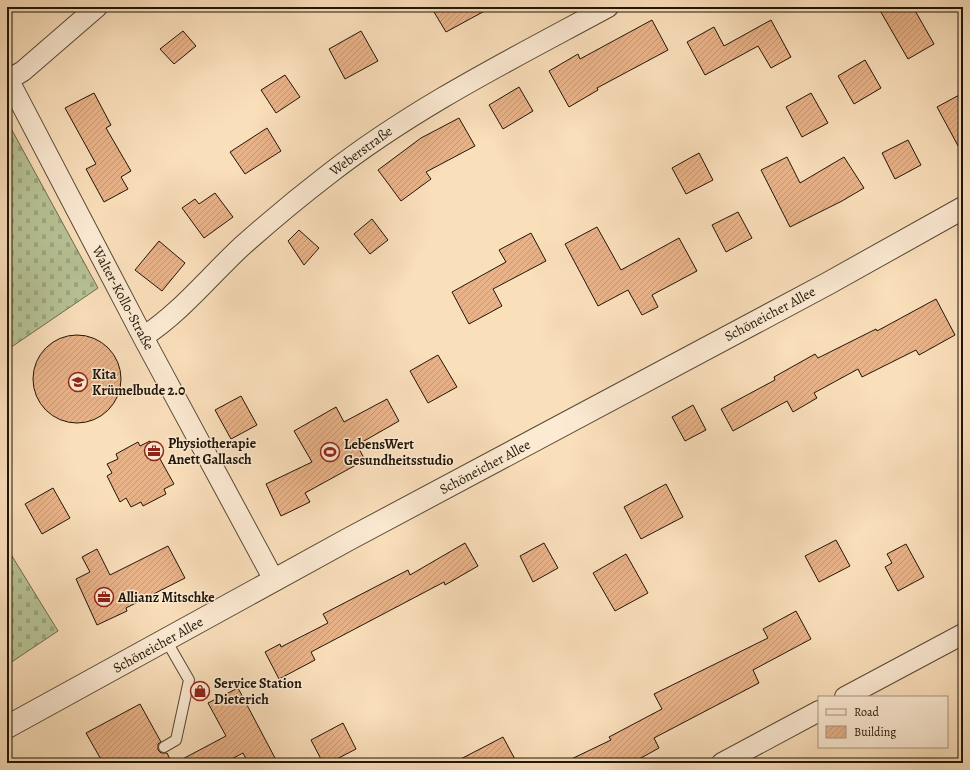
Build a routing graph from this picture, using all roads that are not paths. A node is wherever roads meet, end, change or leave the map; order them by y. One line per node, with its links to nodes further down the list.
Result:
1 (97, 7): 3 (street)
2 (608, 7): 5 (street, Weberstraße)
3 (8, 79): 5 (street, Walter-Kollo-Straße)
4 (963, 208): 6 (street, Schöneicher Allee)
5 (143, 337): 6 (street, Walter-Kollo-Straße)
6 (274, 580): 8 (street, Schöneicher Allee)
7 (963, 634): 9 (street)
8 (166, 640): 11 (street, Schöneicher Allee); 12 (lane)
9 (847, 696)
10 (818, 712): 13 (street)
11 (7, 727)
12 (164, 747)
13 (722, 763)

